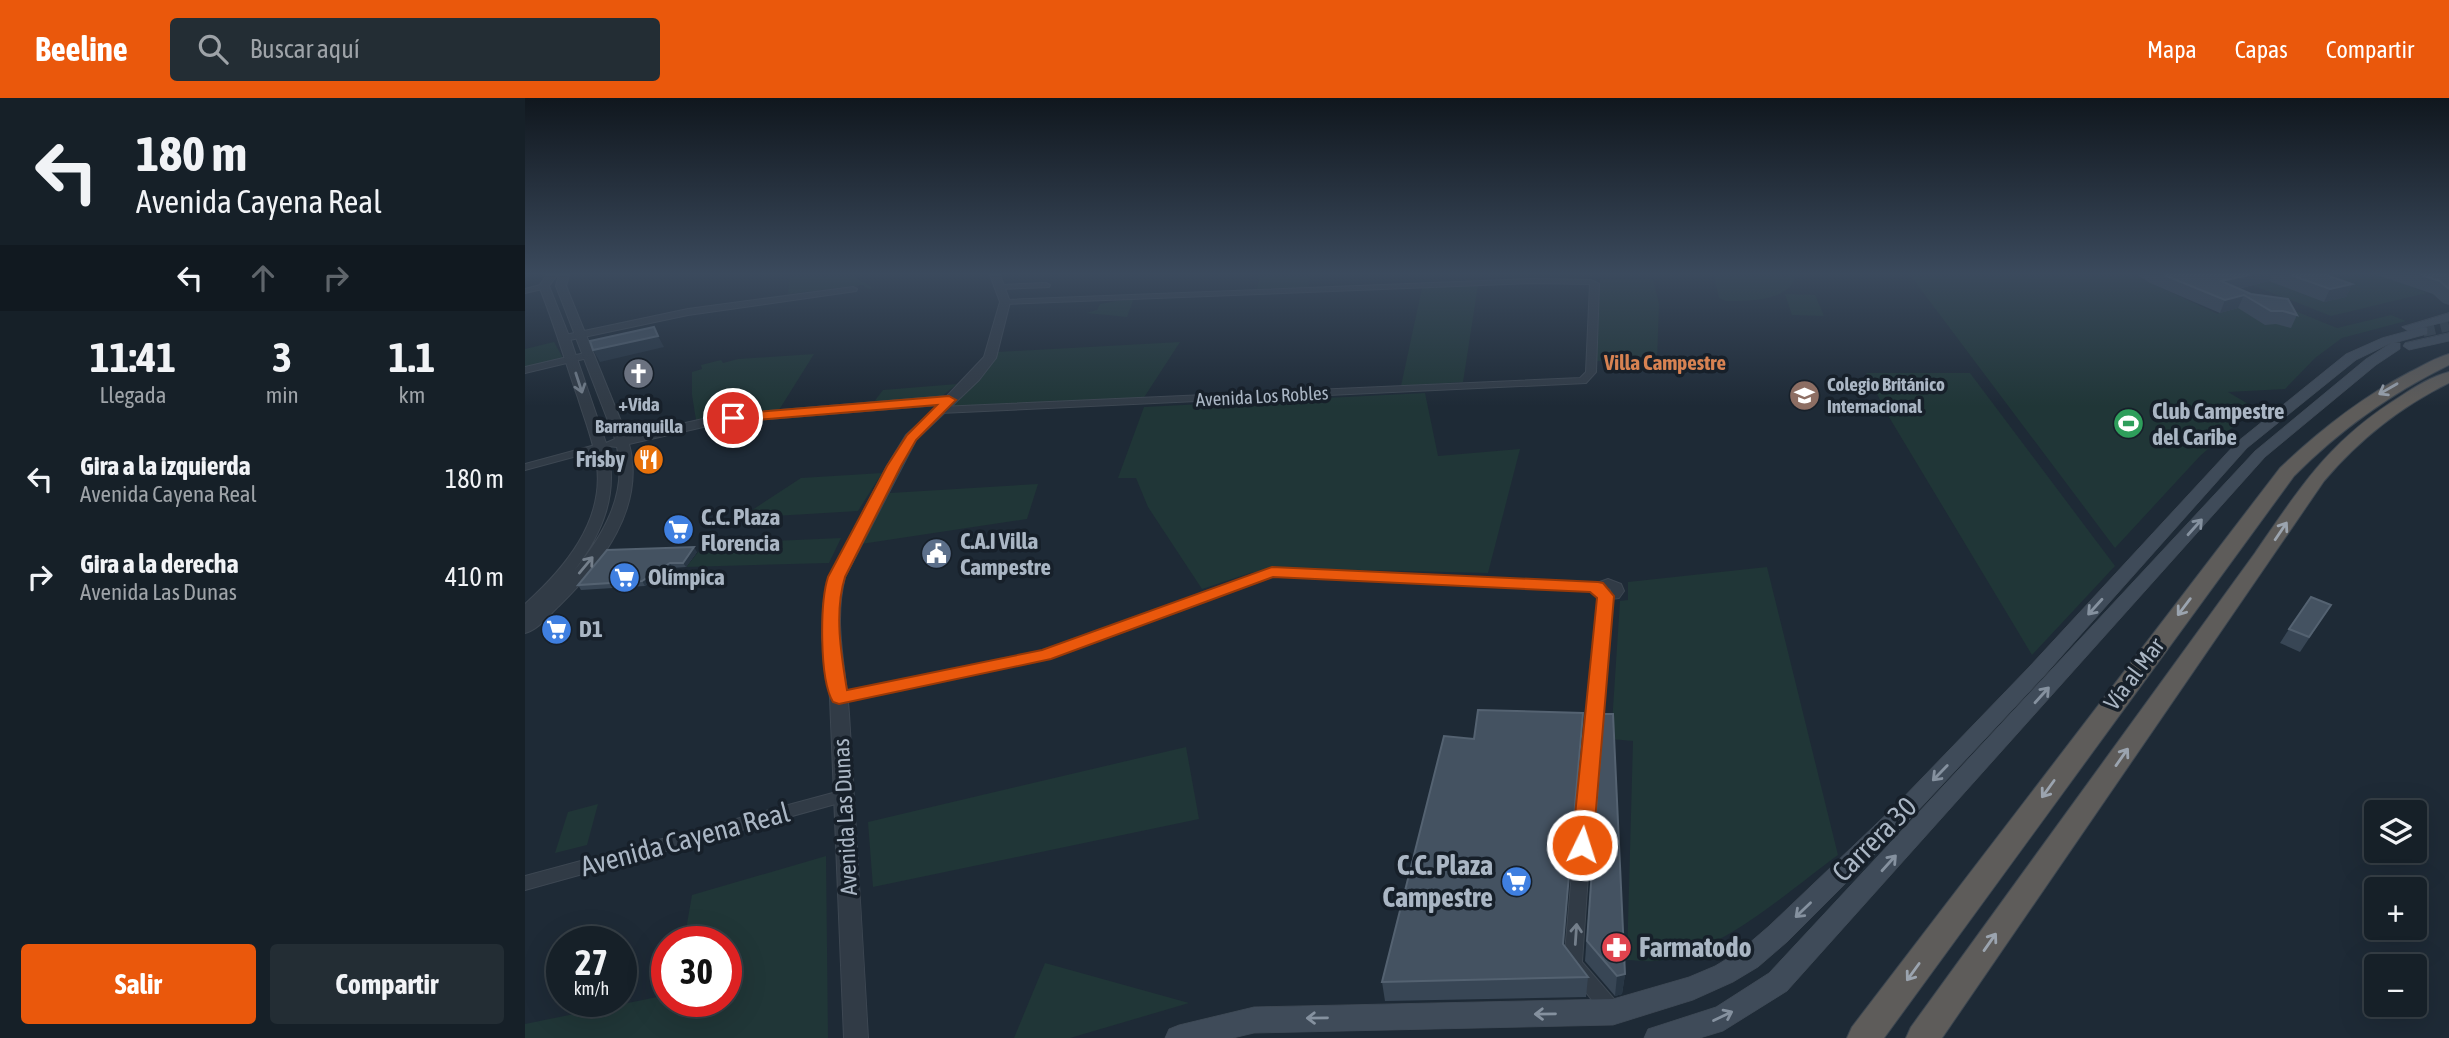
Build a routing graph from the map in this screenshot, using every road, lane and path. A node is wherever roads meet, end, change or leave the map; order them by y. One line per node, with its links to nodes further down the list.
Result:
1 (559, 319): 9 (street)
2 (575, 319): 7 (street)
3 (659, 319): 7 (street)
4 (1001, 319): 16 (street, Avenida Las Dunas)
5 (1593, 319): 16 (street, Avenida Los Robles)
6 (2442, 319): 13 (main road)
7 (582, 334): 9 (street); 10 (street)
8 (2435, 334): 13 (main road, Carrera 30)
9 (565, 338): 11 (street)
10 (589, 355): 11 (street); 17 (street)
11 (572, 359): 14 (street); 18 (street, one-way to 18)
12 (2449, 359): 31 (highway, Vía al Mar, one-way to 31)
13 (2361, 360): 27 (main road, Carrera 30, one-way to 27); 30 (main road, Carrera 30, one-way to 13)
14 (525, 370)
15 (2449, 377): 32 (highway, Vía al Mar, one-way to 15)
16 (945, 405): 17 (street, Avenida Los Robles); 24 (street, Avenida Las Dunas)
17 (621, 442): 18 (street, Avenida Los Robles); 21 (street, one-way to 17)
18 (599, 447): 19 (street); 20 (street)
19 (525, 467)
20 (532, 601): 21 (street); 22 (street)
21 (554, 602): 23 (street)
22 (525, 613)
23 (525, 628)
24 (839, 698): 25 (street, Avenida Las Dunas); 27 (street, one-way to 24)
25 (844, 796): 26 (street, Avenida Cayena Real); 28 (street, Avenida Las Dunas)
26 (525, 883)
27 (1613, 1012): 29 (main road, Carrera 30, one-way to 29)
28 (856, 1038)
29 (1179, 1038)
30 (1658, 1038)
31 (1864, 1038)
32 (1923, 1038)

